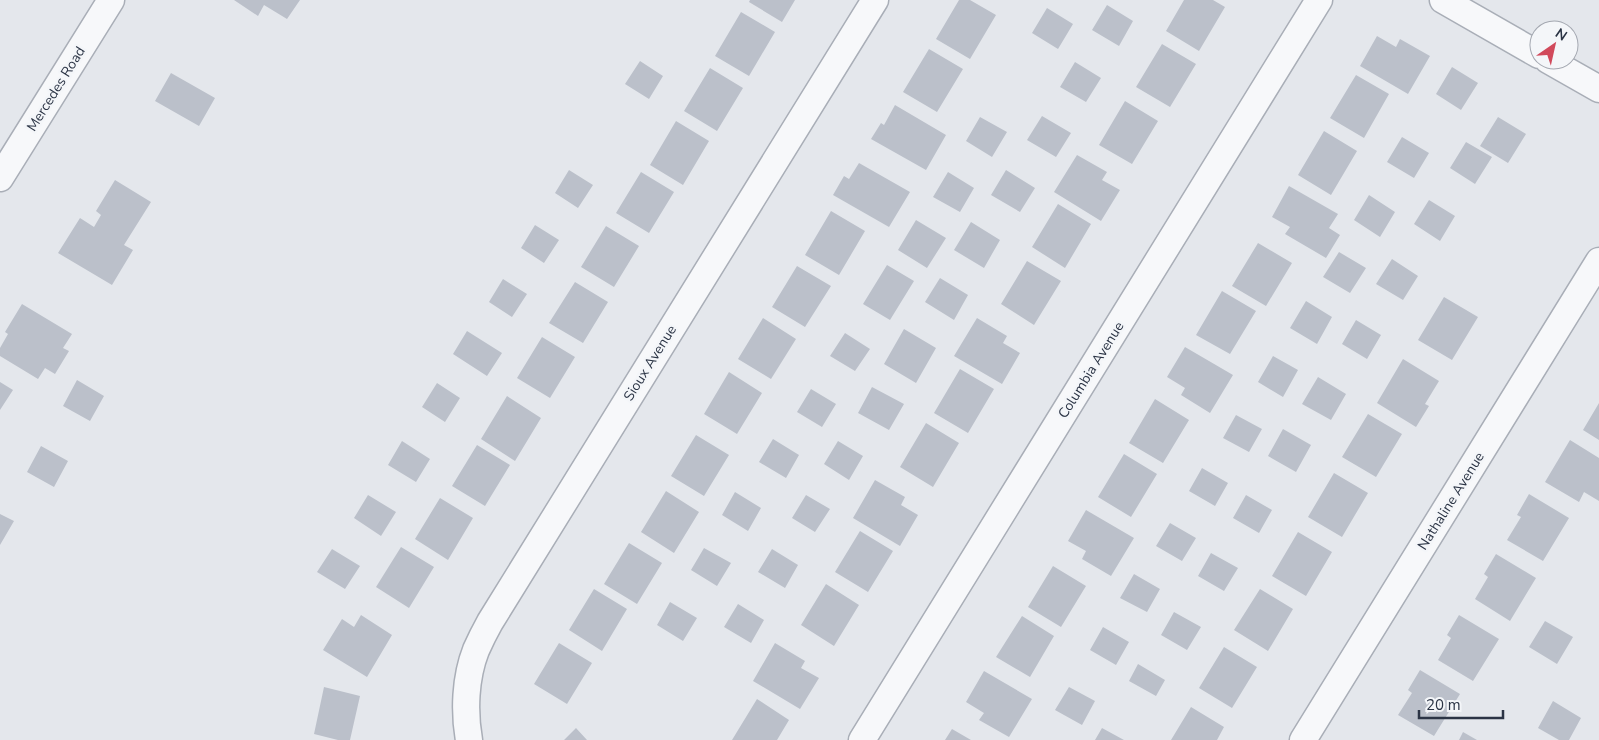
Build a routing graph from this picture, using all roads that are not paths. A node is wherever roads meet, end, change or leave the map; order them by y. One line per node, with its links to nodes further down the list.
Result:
1 (111, 0): 8 (street, Mercedes Road)
2 (875, 0): 10 (street, Sioux Avenue)
3 (1320, 0): 11 (street, Columbia Avenue)
4 (1443, 0): 5 (street)
5 (1529, 49)
6 (1566, 70): 7 (street)
7 (1599, 89)
8 (0, 178)
9 (1599, 261): 12 (street, Nathaline Avenue)
10 (469, 740)
11 (862, 740)
12 (1303, 740)

